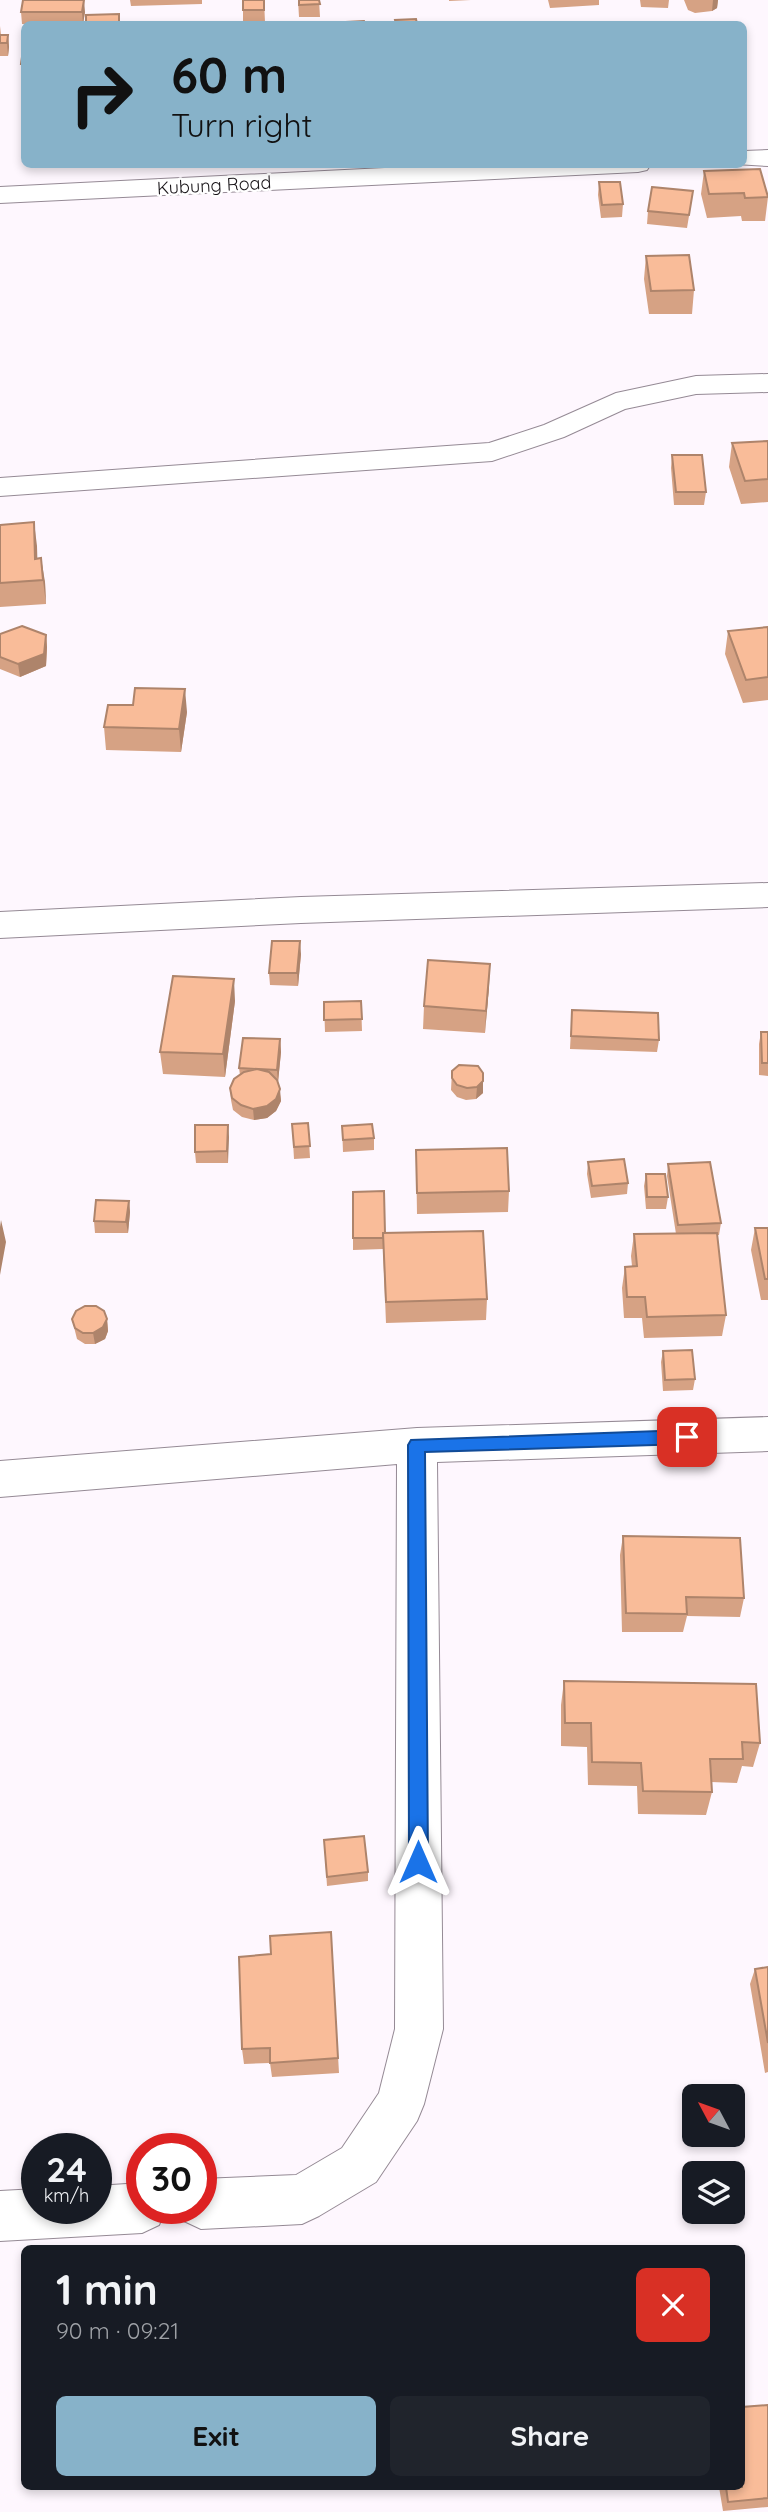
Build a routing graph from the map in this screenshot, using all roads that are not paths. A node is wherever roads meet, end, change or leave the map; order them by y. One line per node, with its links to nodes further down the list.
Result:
1 (768, 158): 2 (street)
2 (747, 159)
3 (556, 168): 4 (street, Kubung Road)
4 (0, 195)
5 (768, 383): 6 (street)
6 (0, 487)
7 (768, 895): 8 (street)
8 (0, 925)
9 (768, 1434): 10 (street)
10 (417, 1445): 11 (street); 12 (street)
11 (0, 1479)
12 (217, 2203)
13 (126, 2209): 14 (street)
14 (0, 2216)

